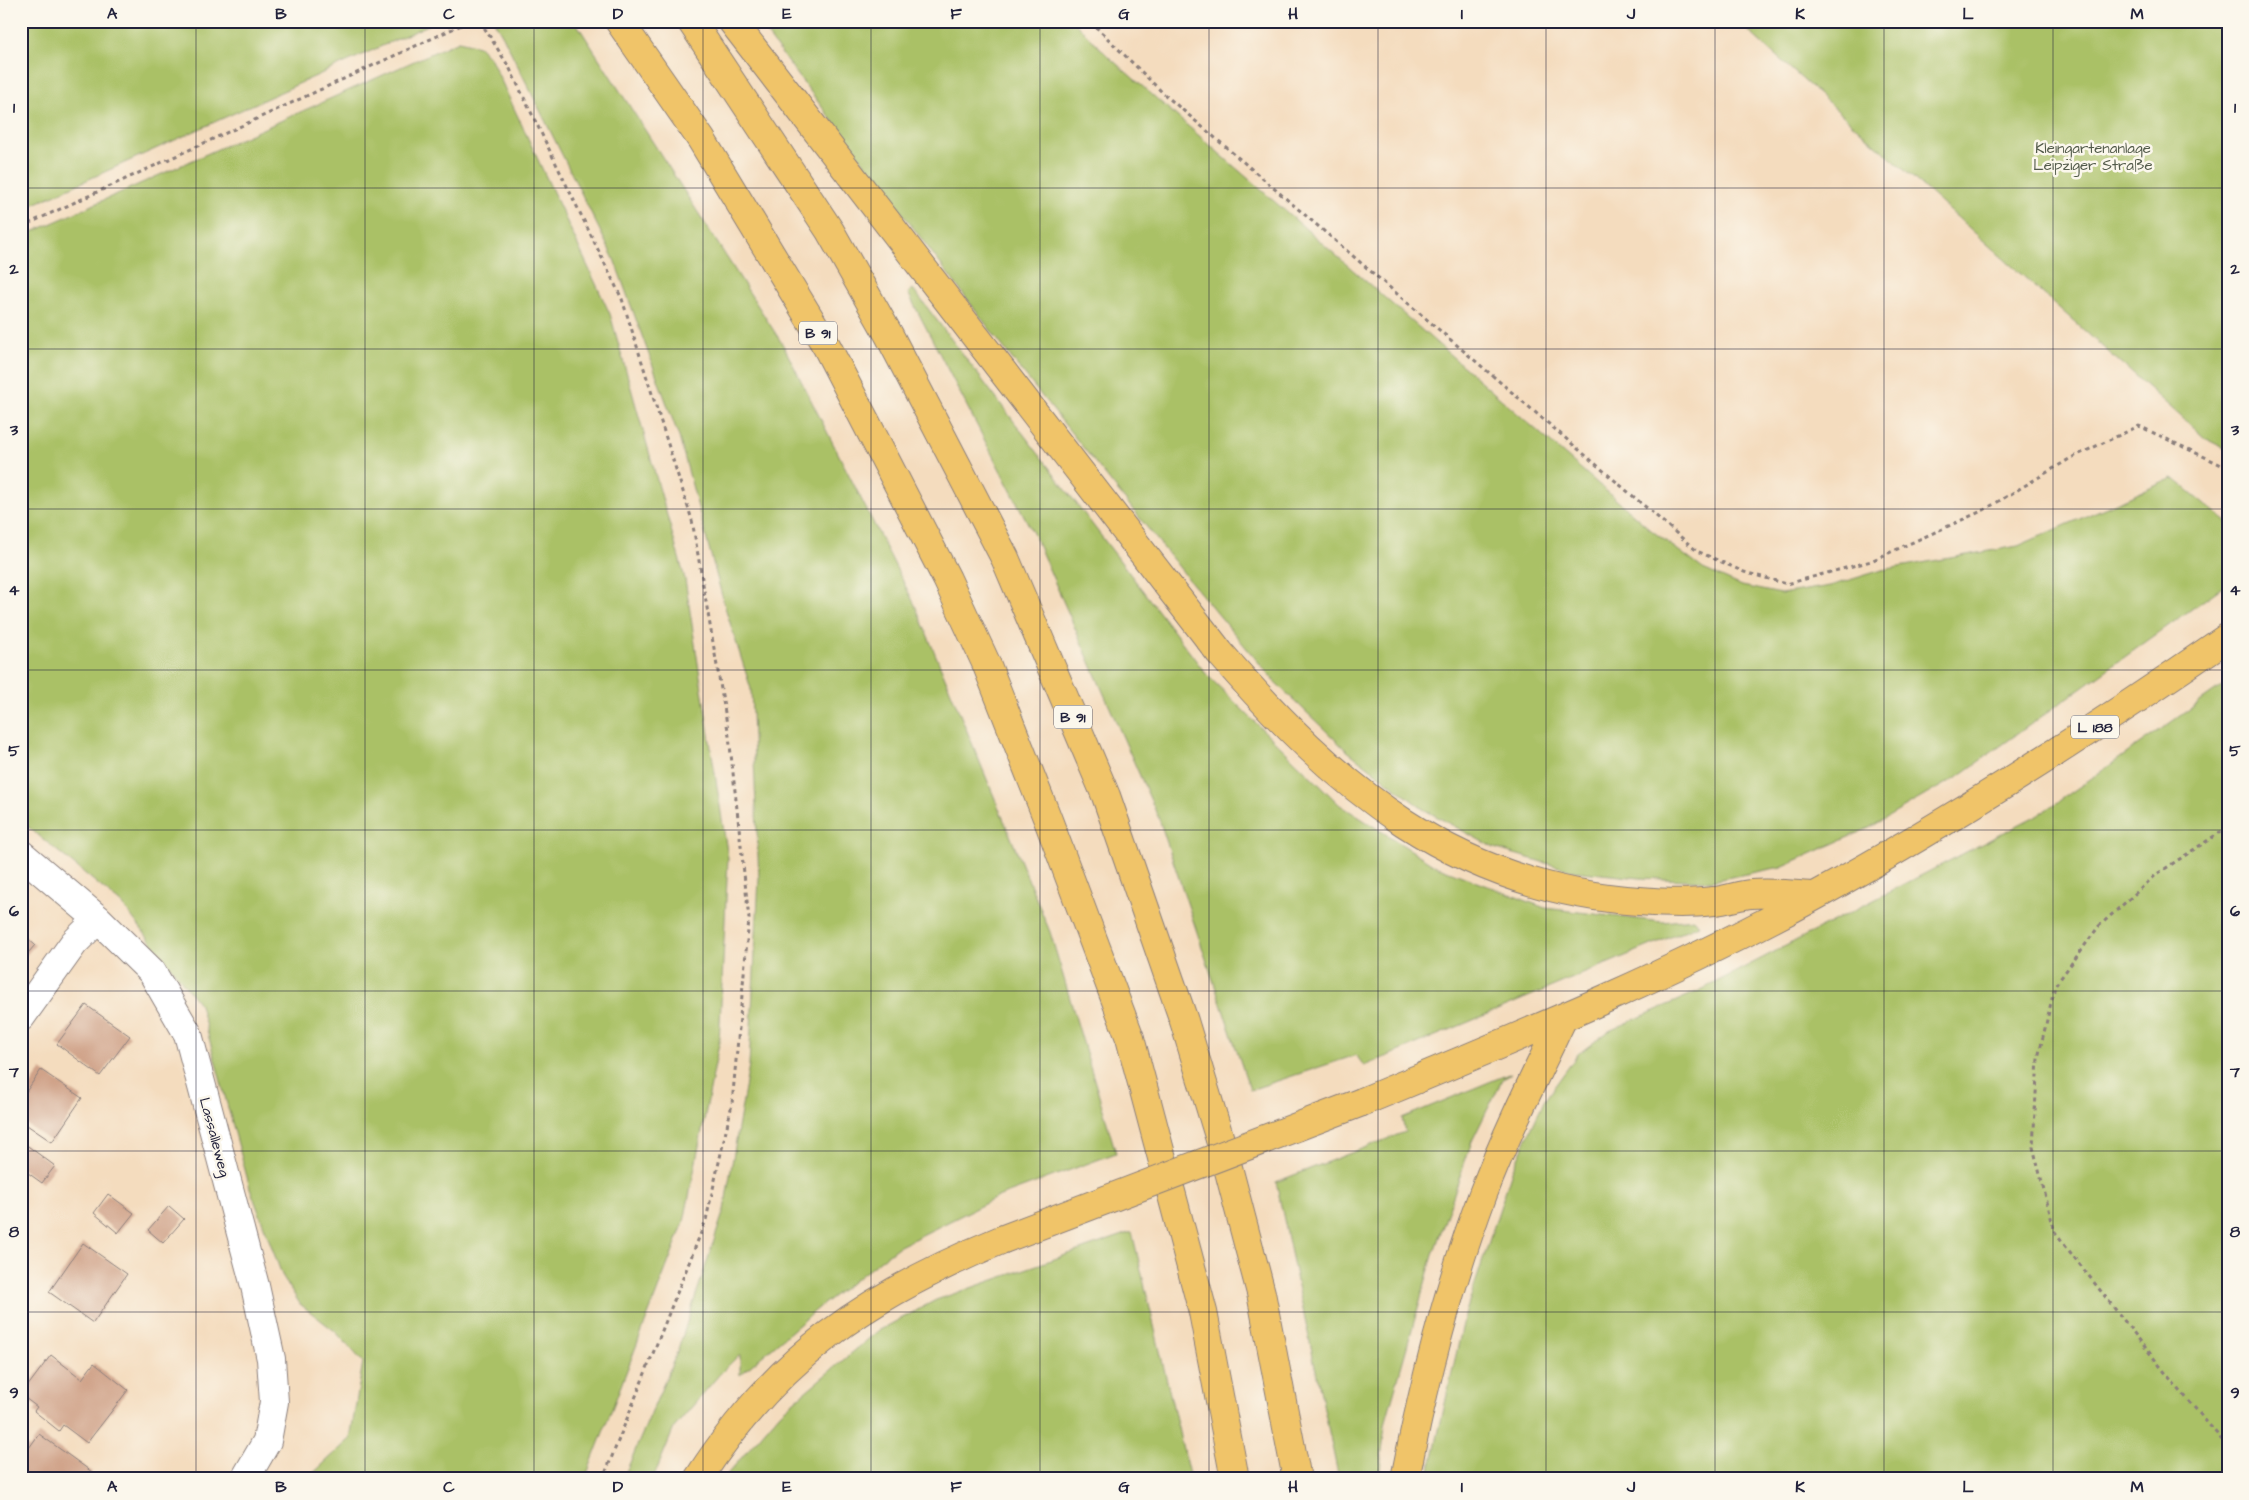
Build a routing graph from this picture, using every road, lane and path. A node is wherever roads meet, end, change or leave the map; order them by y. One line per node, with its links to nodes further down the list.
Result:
1 (470, 21): 7 (path)
2 (480, 21): 18 (path)
3 (619, 21): 20 (highway, B 91)
4 (691, 21): 21 (highway, B 91)
5 (732, 21): 12 (highway)
6 (1090, 21): 8 (path)
7 (21, 228)
8 (2228, 468)
9 (2228, 637): 12 (highway, L 188)
10 (2228, 827): 16 (path)
11 (21, 854): 13 (street, Lassalleweg)
12 (1816, 896): 15 (highway)
13 (98, 919): 14 (street); 17 (street, Lassalleweg)
14 (21, 1017)
15 (1563, 1018): 19 (highway, bridge); 22 (highway)
16 (2228, 1447)
17 (245, 1479)
18 (603, 1479)
19 (698, 1479)
20 (1236, 1479)
21 (1297, 1479)
22 (1406, 1479)

